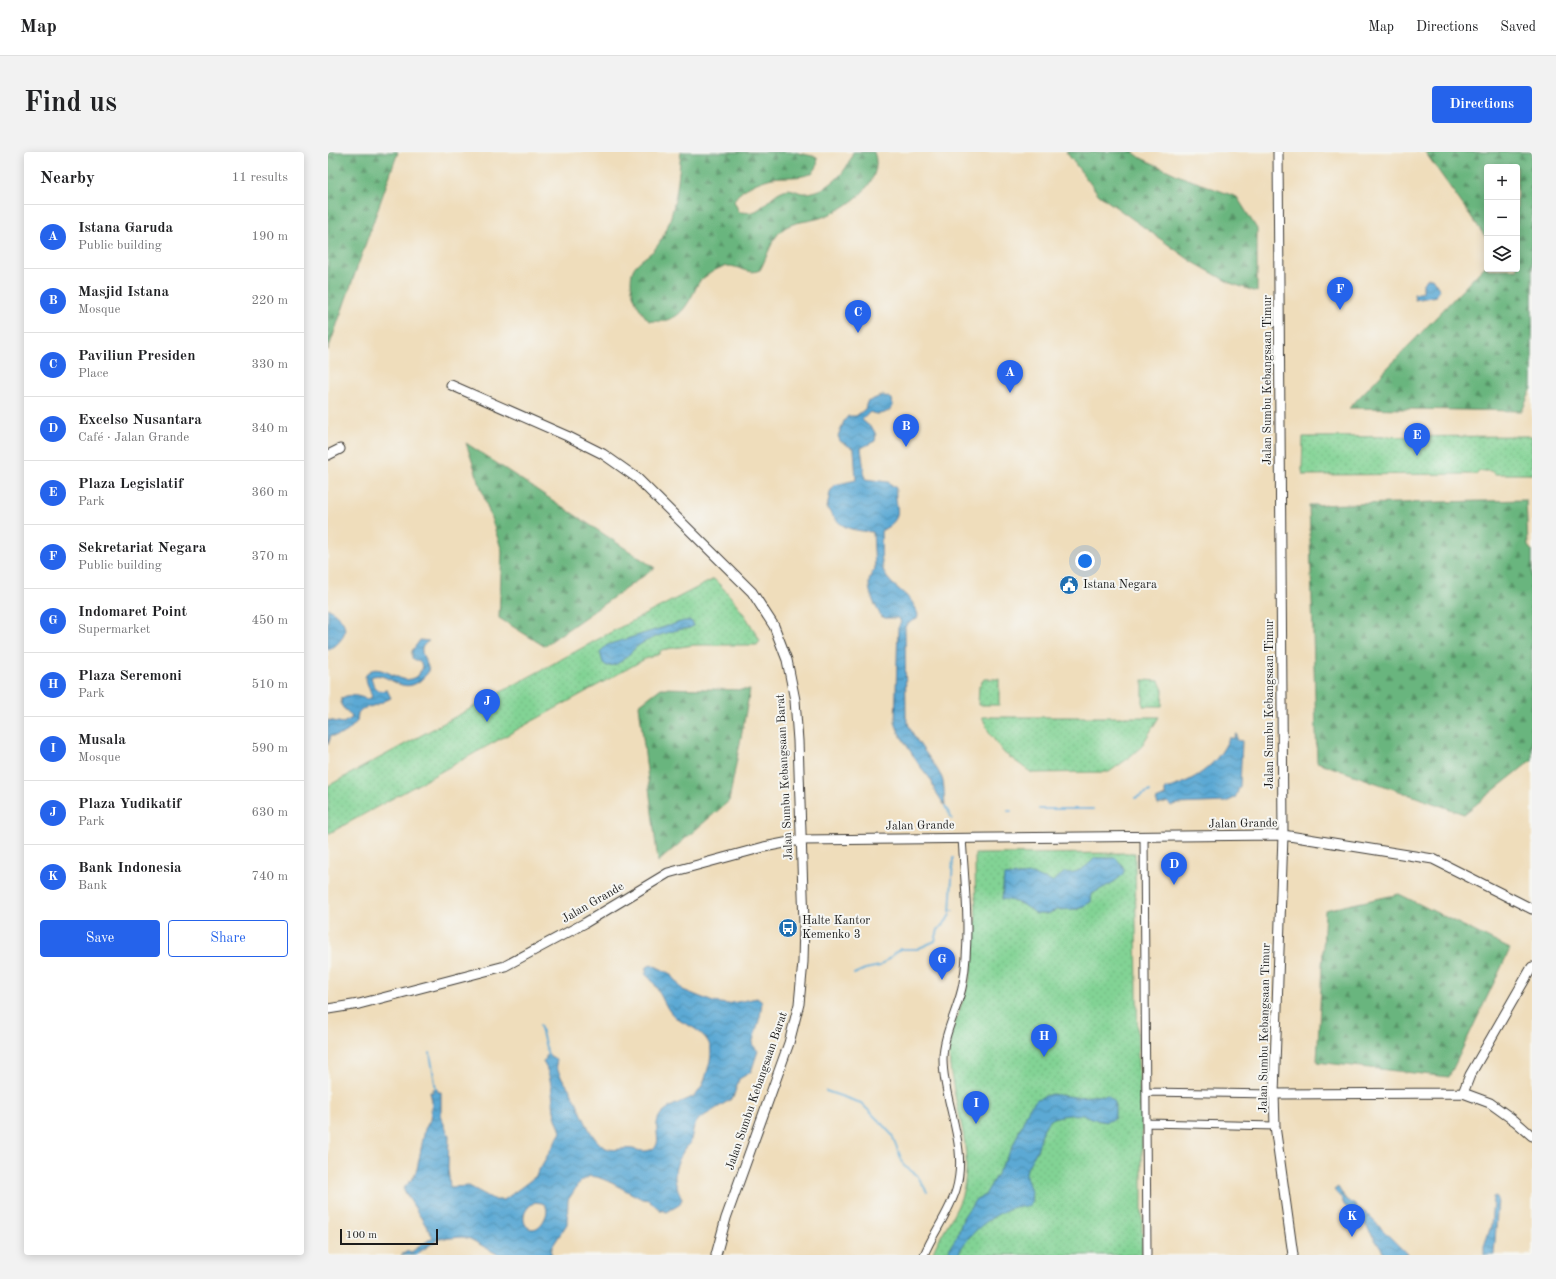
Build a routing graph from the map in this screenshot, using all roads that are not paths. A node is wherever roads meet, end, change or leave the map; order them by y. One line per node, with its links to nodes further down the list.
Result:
1 (1278, 152): 5 (street, Jalan Sumbu Kebangsaan Timur)
2 (451, 385): 8 (street, Jalan Sumbu Kebangsaan Barat)
3 (340, 449): 4 (street)
4 (328, 455)
5 (1283, 835): 6 (street, Jalan Grande); 9 (street, Jalan Grande); 14 (street, Jalan Sumbu Kebangsaan Timur)
6 (1144, 837): 7 (street, Jalan Grande); 12 (street)
7 (962, 838): 8 (street, Jalan Grande); 19 (street)
8 (800, 840): 11 (street, Jalan Grande); 18 (street, Jalan Sumbu Kebangsaan Barat)
9 (1532, 909)
10 (1532, 967): 13 (street)
11 (328, 1009)
12 (1147, 1092): 14 (street); 15 (street)
13 (1463, 1093): 14 (street); 17 (street)
14 (1274, 1094): 16 (street, Jalan Sumbu Kebangsaan Timur)
15 (1147, 1123): 16 (street); 20 (street)
16 (1275, 1126): 21 (street, Jalan Sumbu Kebangsaan Timur)
17 (1532, 1136)
18 (716, 1255)
19 (924, 1255)
20 (1147, 1255)
21 (1293, 1255)

